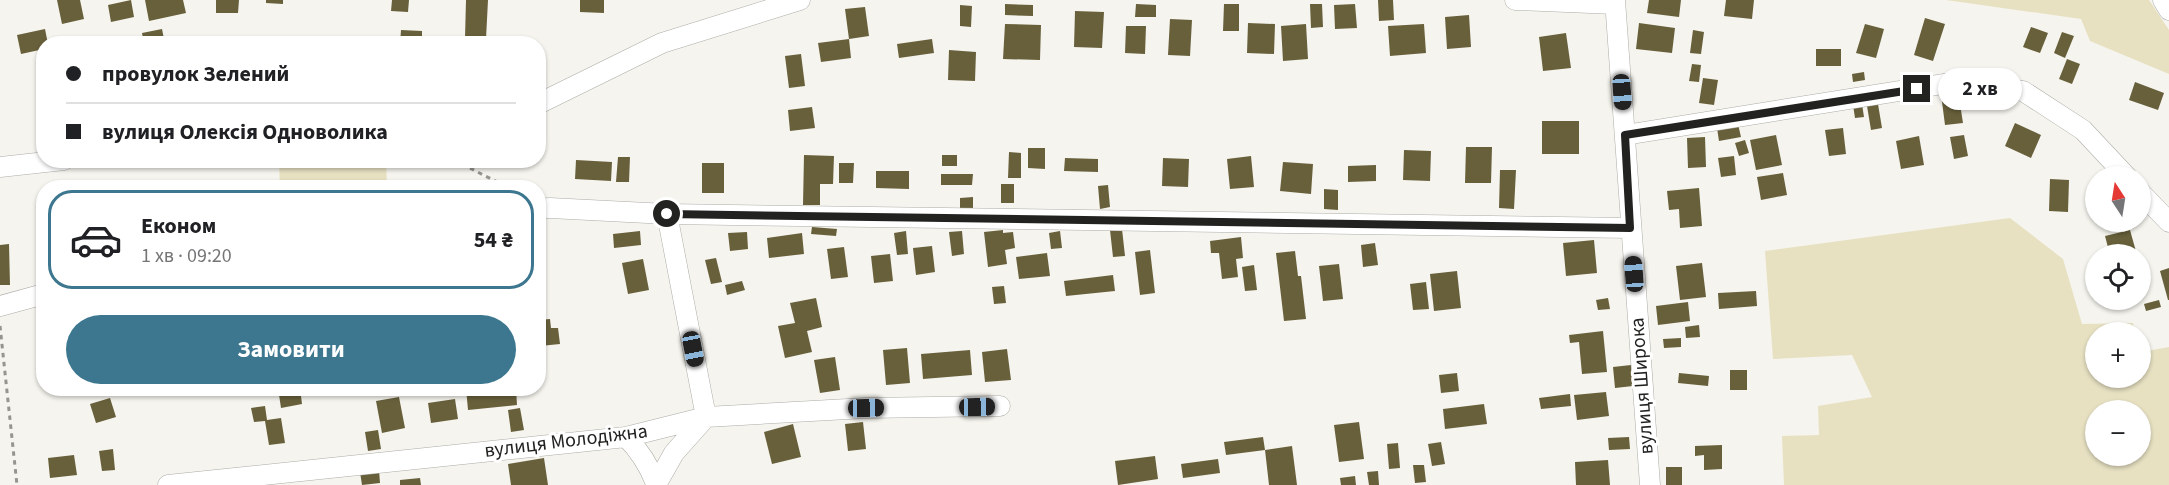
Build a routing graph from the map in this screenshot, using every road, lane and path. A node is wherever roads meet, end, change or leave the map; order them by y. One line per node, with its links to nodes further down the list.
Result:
1 (800, 0): 6 (street)
2 (1515, 0): 4 (street)
3 (2163, 0): 5 (street)
4 (1615, 2): 7 (street, вулиця Широка)
5 (2169, 10)
6 (546, 100)
7 (1625, 135): 9 (street); 17 (street, вулиця Широка)
8 (36, 163): 10 (street)
9 (2117, 166)
10 (0, 167)
11 (470, 168): 12 (path)
12 (493, 180)
13 (2151, 203): 16 (street)
14 (546, 208): 15 (street)
15 (667, 214): 17 (street); 22 (street)
16 (2169, 222)
17 (1630, 228): 27 (street, вулиця Широка)
18 (36, 296): 19 (street)
19 (0, 306)
20 (0, 326): 25 (path)
21 (1000, 406): 22 (street, вулиця Молодіжна)
22 (706, 417): 23 (street, вулиця Молодіжна); 24 (street)
23 (626, 437): 24 (street); 26 (street, вулиця Молодіжна)
24 (656, 484)
25 (17, 485)
26 (168, 485)
27 (1650, 485)

